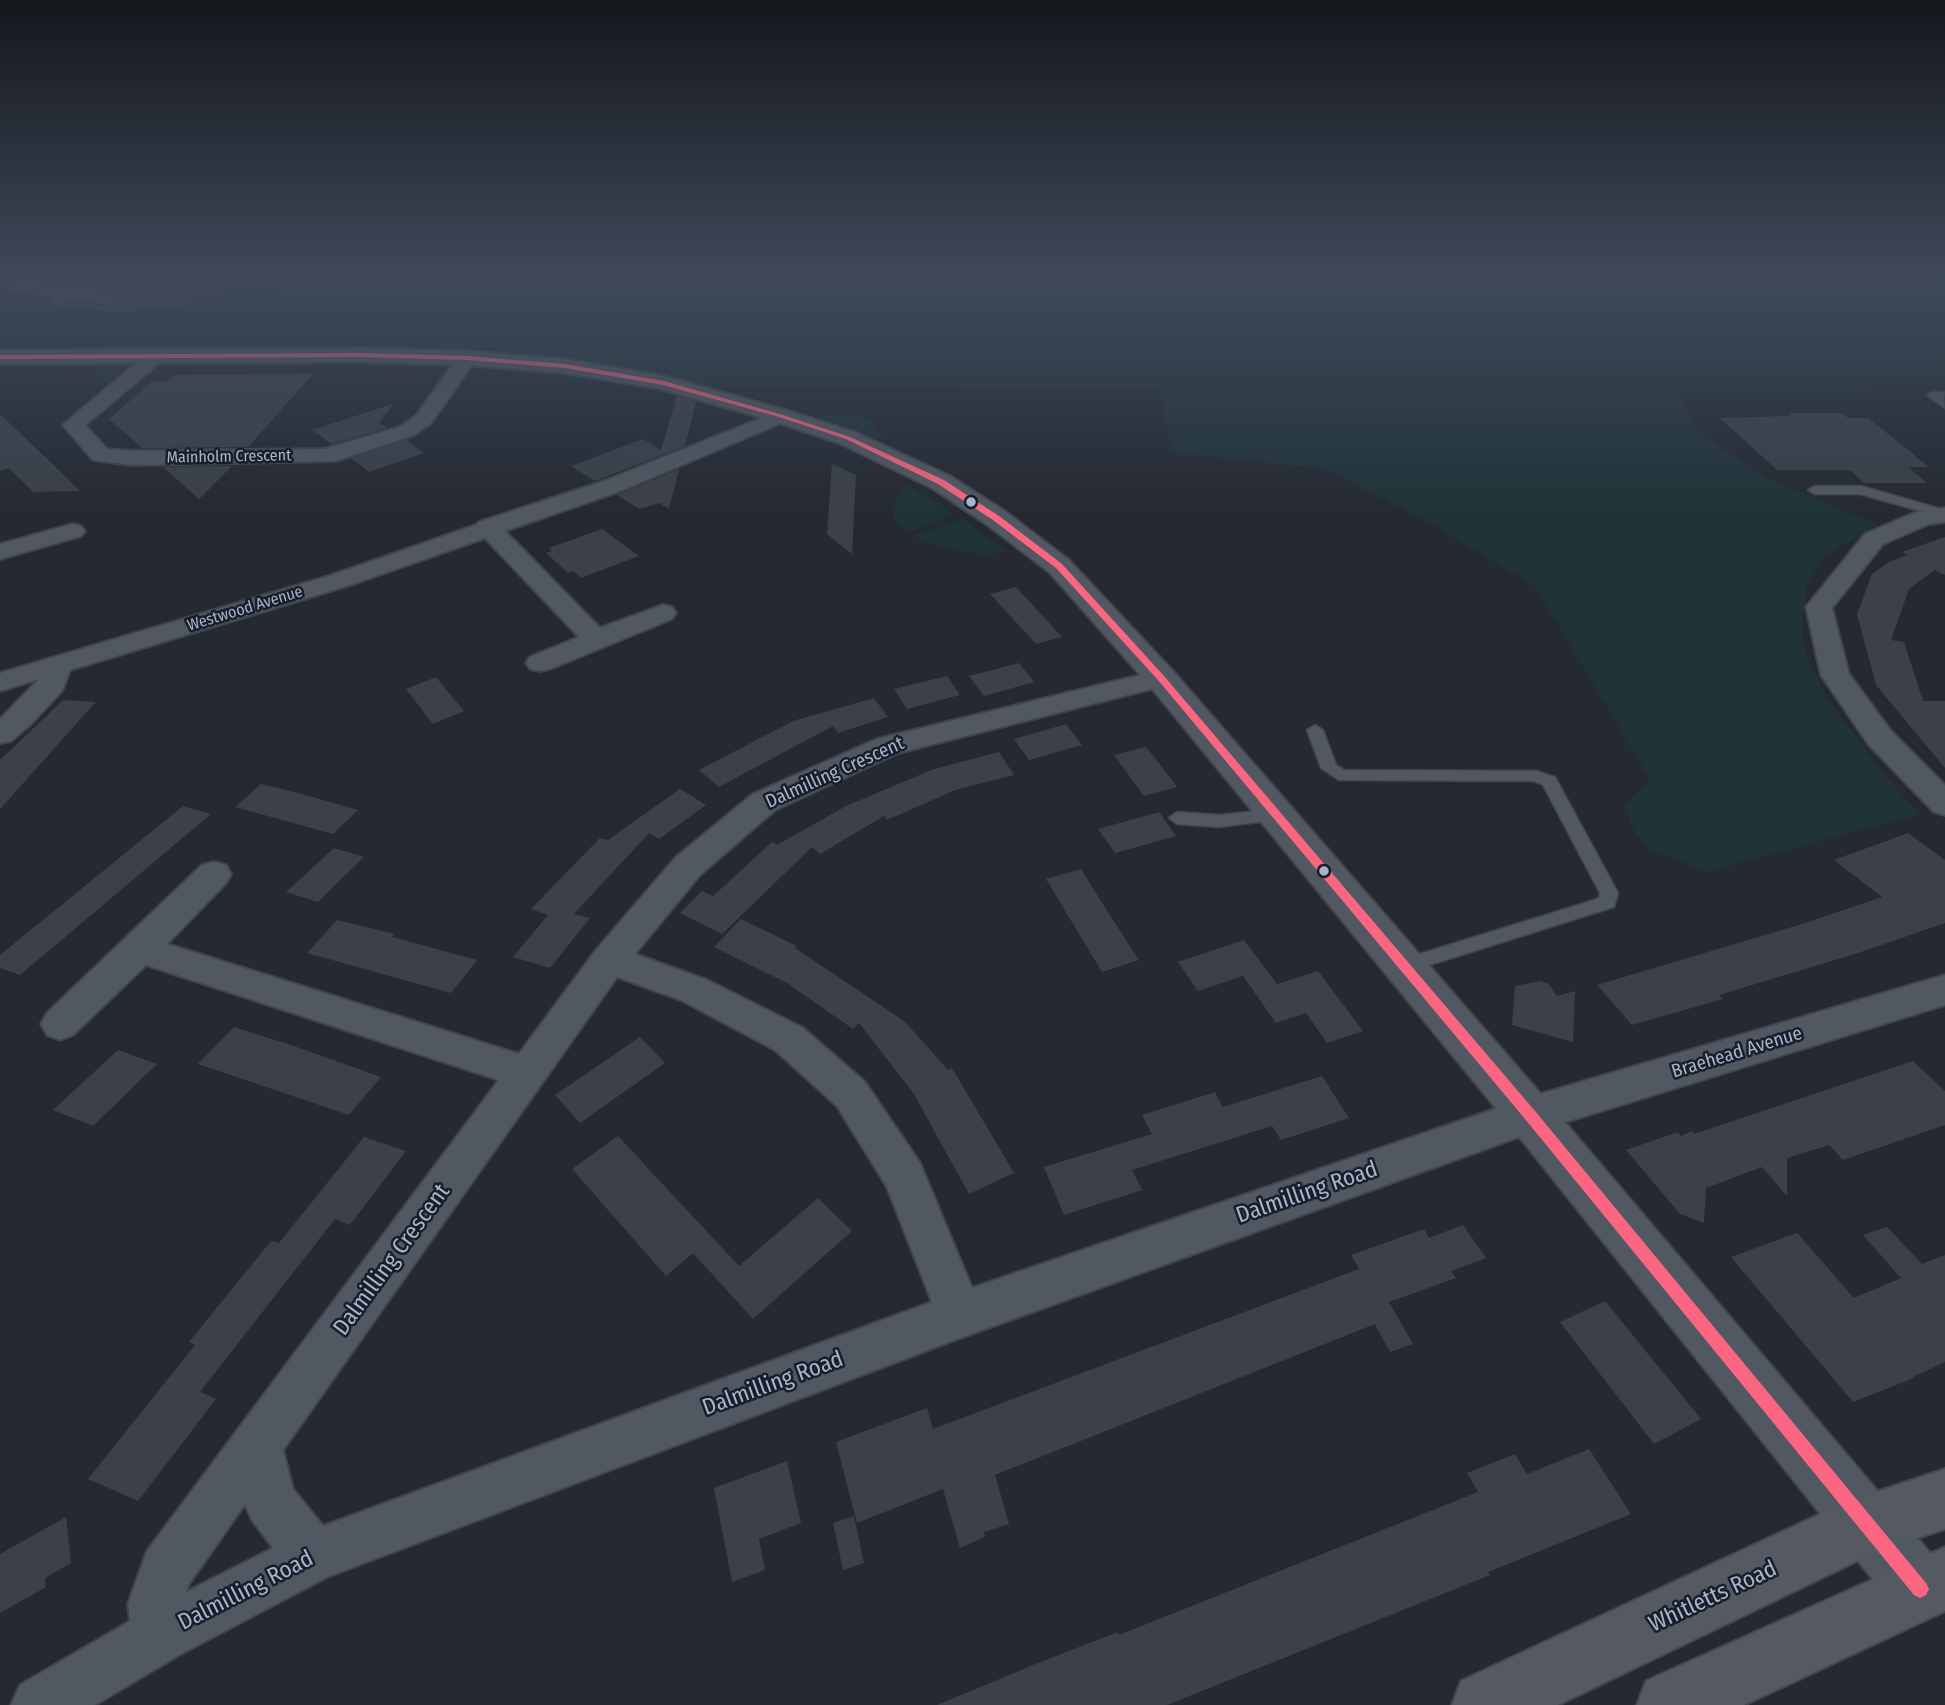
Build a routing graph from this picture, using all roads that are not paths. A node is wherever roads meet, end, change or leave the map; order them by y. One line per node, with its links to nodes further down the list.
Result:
1 (156, 356): 2 (street); 3 (street); 3 (street, Mainholm Crescent)
2 (0, 357)
3 (467, 358): 6 (street)
4 (1945, 395): 5 (lane)
5 (1945, 405)
6 (781, 416): 9 (street, Westwood Avenue); 16 (street)
7 (1814, 490): 8 (lane)
8 (1945, 515): 20 (street)
9 (487, 527): 13 (street); 15 (street, Westwood Avenue)
10 (73, 531): 11 (street)
11 (0, 552)
12 (663, 613): 13 (street)
13 (596, 639): 14 (street)
14 (540, 663)
15 (57, 666): 17 (street, Westwood Avenue); 19 (street)
16 (1161, 678): 21 (street); 25 (street, Dalmilling Crescent)
17 (0, 682)
18 (1315, 730): 26 (lane)
19 (0, 734)
20 (1945, 804)
21 (1276, 815): 22 (lane); 26 (street)
22 (1177, 818)
23 (214, 874): 24 (street)
24 (141, 949): 28 (street); 29 (street)
25 (609, 960): 29 (street, Dalmilling Crescent); 31 (street)
26 (1404, 966): 30 (street)
27 (1945, 990): 30 (street, Braehead Avenue)
28 (60, 1024)
29 (527, 1073): 32 (street, Dalmilling Crescent)
30 (1530, 1115): 31 (street, Dalmilling Road); 34 (street)
31 (960, 1315): 35 (street, Dalmilling Road)
32 (257, 1448): 35 (street); 37 (street, Dalmilling Crescent)
33 (1945, 1499): 34 (main road, Whitletts Road)
34 (1868, 1524): 36 (street); 39 (main road, Whitletts Road)
35 (313, 1556): 37 (street, Dalmilling Road)
36 (1933, 1584): 40 (main road)
37 (159, 1635): 38 (street, Dalmilling Road)
38 (40, 1705)
39 (1485, 1705)
40 (1670, 1705)

